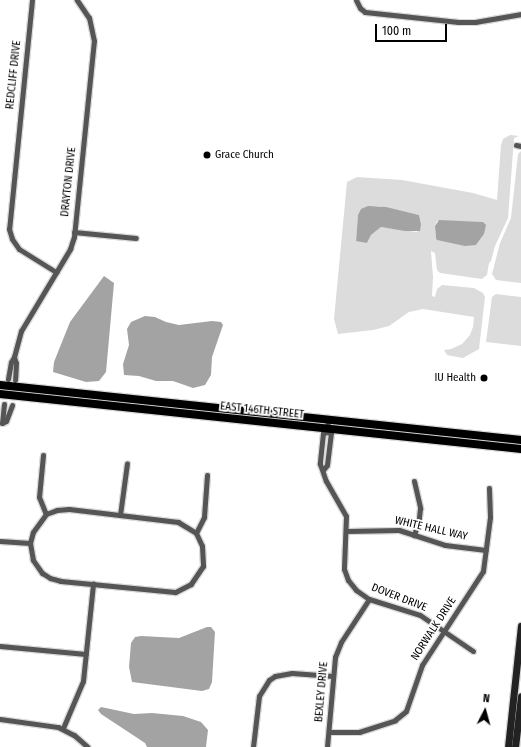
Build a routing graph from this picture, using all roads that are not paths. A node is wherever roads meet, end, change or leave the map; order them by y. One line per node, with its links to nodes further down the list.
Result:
1 (32, 0): 7 (street, REDCLIFF DRIVE)
2 (77, 0): 5 (street, DRAYTON DRIVE)
3 (356, 0): 4 (street)
4 (521, 14)
5 (74, 232): 6 (street); 7 (street, DRAYTON DRIVE)
6 (136, 238)
7 (56, 272): 8 (street, DRAYTON DRIVE)
8 (14, 356): 9 (street, DRAYTON DRIVE); 10 (street, DRAYTON DRIVE)
9 (8, 379)
10 (15, 380)
11 (0, 385): 16 (main road, EAST 146TH STREET)
12 (0, 394): 16 (main road, EAST 146TH STREET)
13 (4, 404): 15 (street)
14 (12, 405): 15 (street)
15 (1, 425)
16 (328, 427): 17 (main road, EAST 146TH STREET); 18 (main road, EAST 146TH STREET); 26 (street, DOVER DRIVE)
17 (521, 440)
18 (521, 449)
19 (43, 454): 24 (street)
20 (127, 463): 25 (street)
21 (207, 475): 27 (street)
22 (414, 481): 28 (street)
23 (489, 488): 31 (street, NORWALK DRIVE)
24 (46, 514): 25 (street); 30 (street)
25 (120, 515): 27 (street)
26 (347, 531): 28 (street, WHITE HALL WAY); 33 (street, DOVER DRIVE)
27 (196, 532): 32 (street)
28 (414, 535): 31 (street, WHITE HALL WAY)
29 (0, 541): 30 (street)
30 (30, 544): 32 (street)
31 (486, 550): 35 (street, NORWALK DRIVE)
32 (93, 584): 38 (street)
33 (369, 599): 35 (street, DOVER DRIVE); 39 (street, BEXLEY DRIVE)
34 (521, 626): 47 (main road)
35 (444, 631): 37 (street, DOVER DRIVE); 43 (street, NORWALK DRIVE)
36 (0, 646): 38 (street)
37 (473, 651)
38 (86, 654): 42 (street)
39 (333, 676): 43 (street, BEXLEY DRIVE); 45 (street)
40 (521, 696): 48 (main road)
41 (0, 719): 42 (street)
42 (63, 728): 44 (street)
43 (329, 732): 46 (street, BEXLEY DRIVE)
44 (88, 747)
45 (253, 747)
46 (328, 747)
47 (508, 747)
48 (515, 747)

